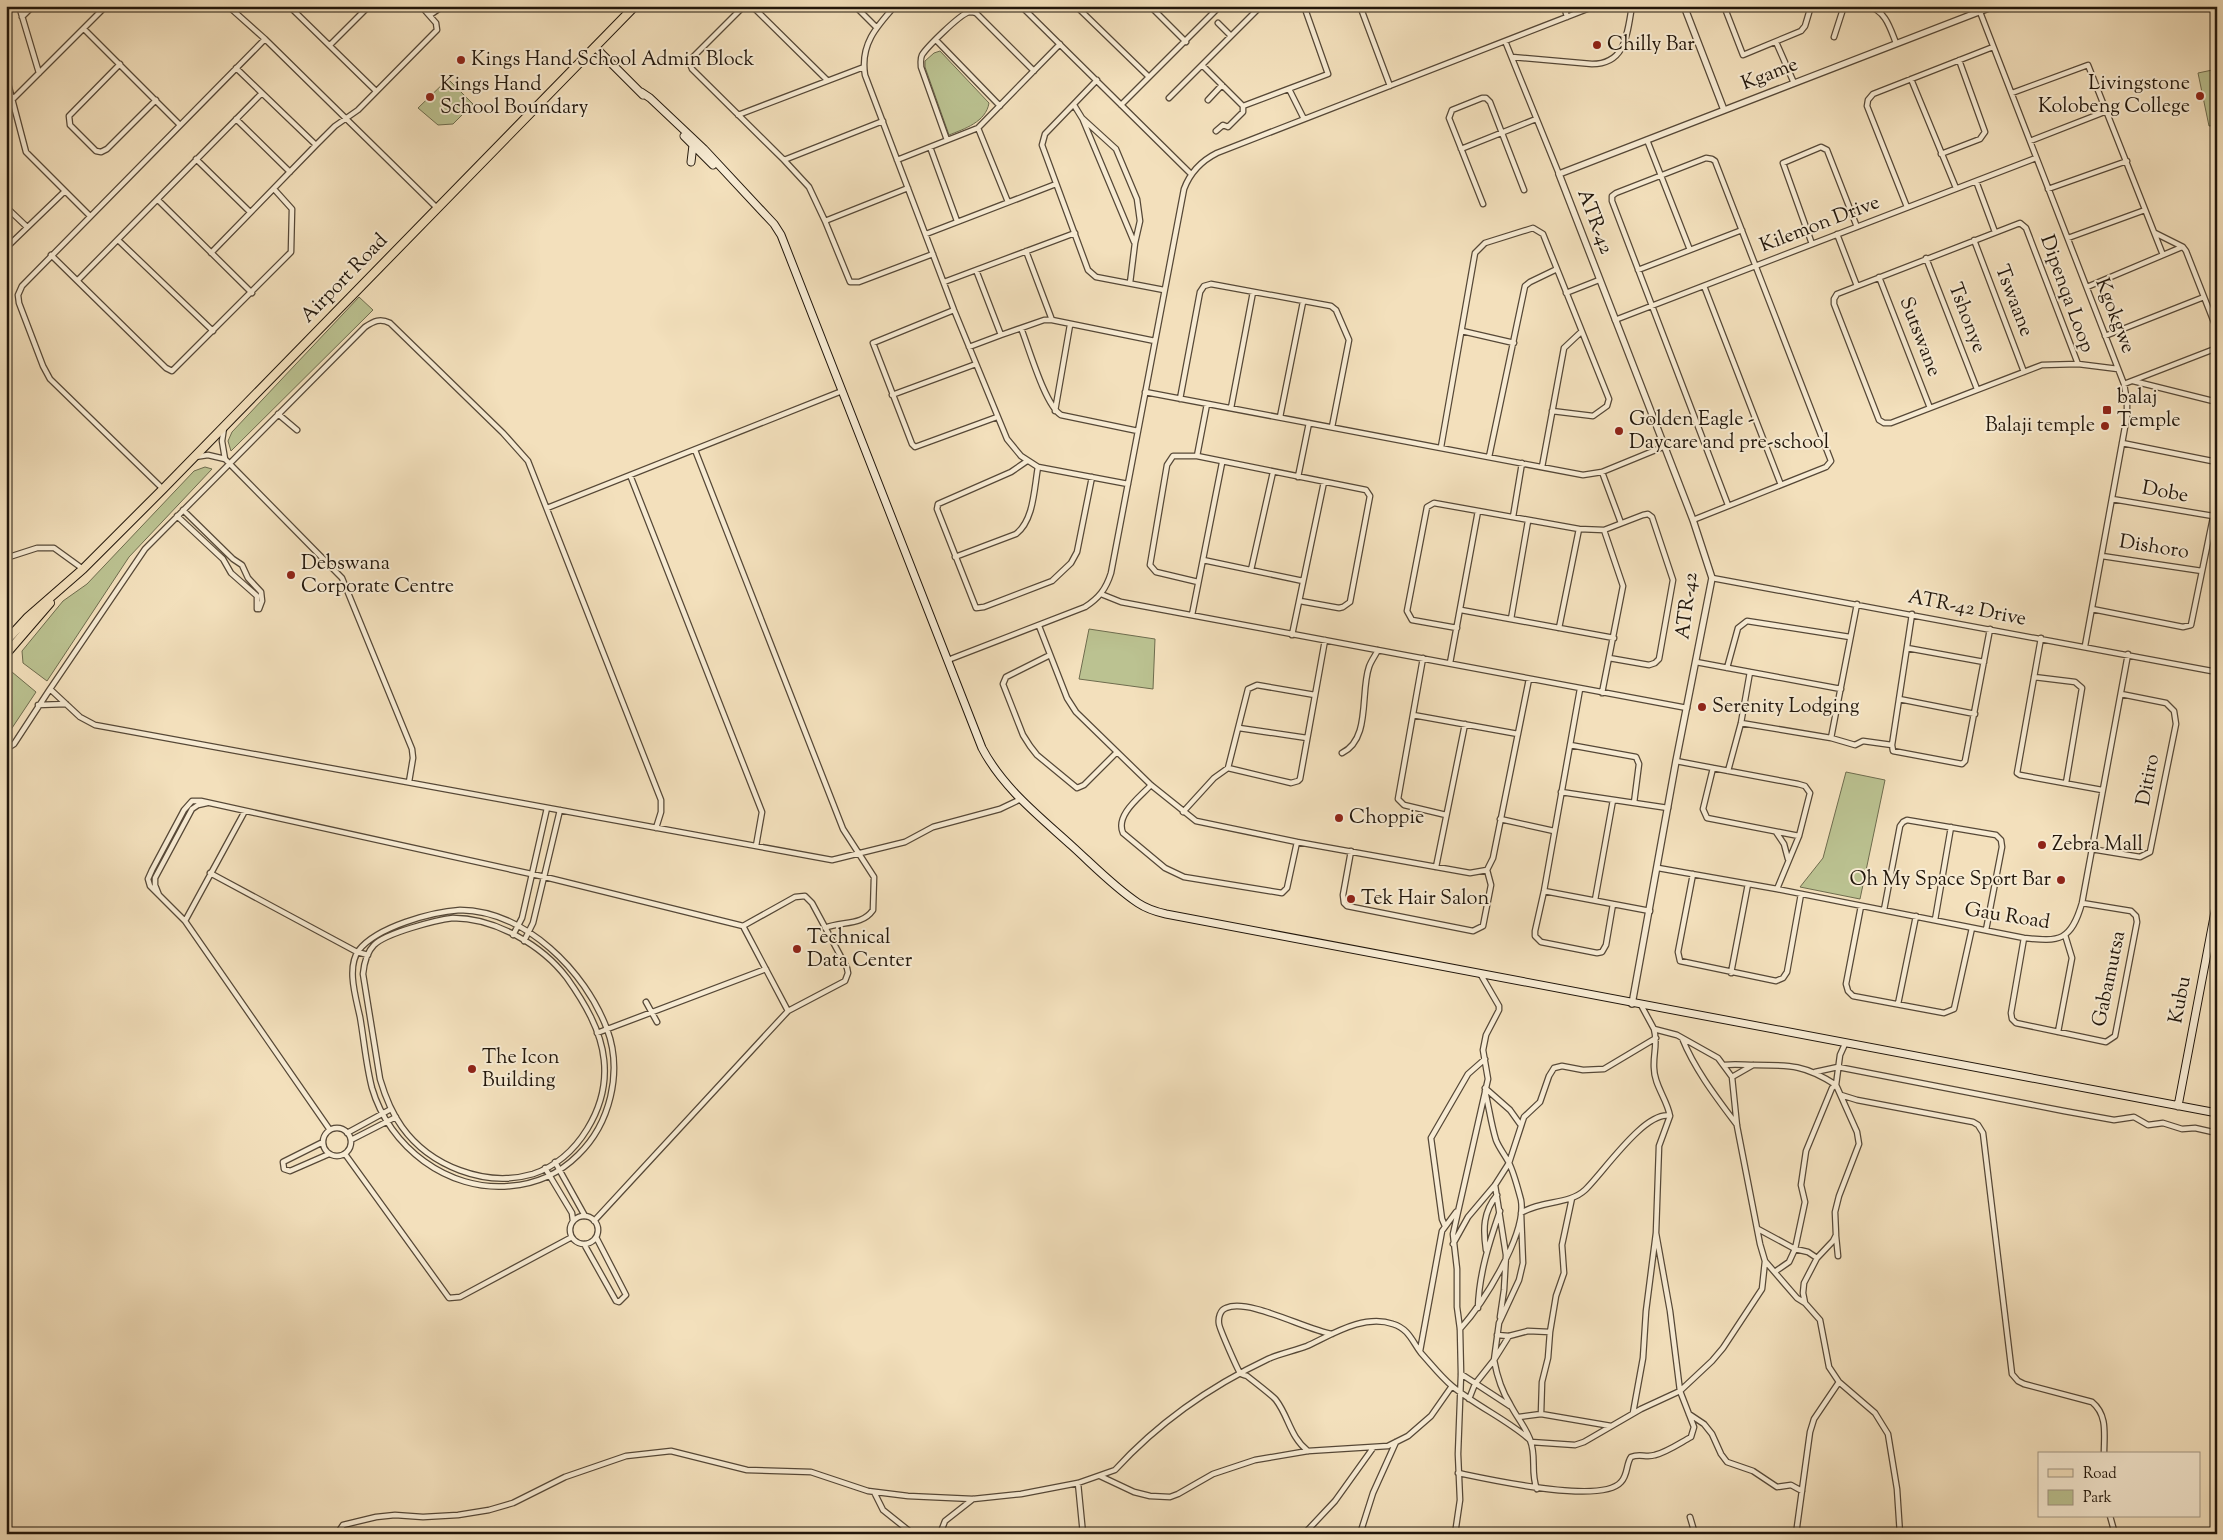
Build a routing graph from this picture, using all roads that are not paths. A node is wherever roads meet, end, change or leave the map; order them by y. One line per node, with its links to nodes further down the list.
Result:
1 (20, 6): 32 (street)
2 (33, 6): 32 (street)
3 (106, 6): 36 (street)
4 (228, 6): 39 (street)
5 (289, 6): 46 (street)
6 (369, 6): 46 (street)
7 (421, 6): 31 (street)
8 (443, 6): 31 (street)
9 (635, 6): 47 (main road, Airport Road)
10 (744, 6): 80 (street)
11 (752, 6): 60 (street)
12 (855, 6): 35 (street)
13 (895, 6): 35 (street)
14 (1021, 6): 45 (street)
15 (1076, 6): 58 (street)
16 (1150, 6): 42 (street)
17 (1220, 6): 42 (street)
18 (1261, 6): 37 (street)
19 (1304, 6): 65 (street)
20 (1564, 6): 33 (street)
21 (1594, 6): 33 (street)
22 (1632, 6): 49 (street)
23 (1684, 6): 78 (street)
24 (1724, 6): 43 (street)
25 (1811, 6): 43 (street)
26 (1844, 6): 38 (street)
27 (1868, 6): 44 (street)
28 (1994, 6): 30 (street, Kgame)
29 (1363, 7): 64 (street)
30 (1980, 12): 44 (street, Kgame); 48 (street, Kgokgwe)
31 (430, 15): 66 (street)
32 (22, 17): 56 (street)
33 (1568, 17): 41 (street)
34 (1218, 23): 37 (street)
35 (876, 26): 53 (street)
36 (84, 29): 51 (street); 56 (street)
37 (1231, 36): 52 (street)
38 (1834, 37)
39 (265, 39): 54 (street); 83 (street)
40 (936, 40): 55 (street); 76 (street); 91 (street)
41 (1505, 41): 49 (street); 64 (street)
42 (1186, 42): 58 (street)
43 (1776, 42): 62 (street)
44 (1896, 43): 62 (street, Kgame)
45 (1060, 44): 55 (street); 61 (street)
46 (330, 45): 66 (street)
47 (595, 47): 67 (main road); 123 (main road, Airport Road)
48 (1993, 47): 50 (street); 69 (street, Kgokgwe)
49 (1512, 57): 85 (street)
50 (1959, 60): 59 (street); 98 (street)
51 (120, 64): 72 (street); 72 (street)
52 (1202, 65): 63 (street); 70 (street)
53 (864, 67): 60 (street); 86 (street)
54 (236, 68): 68 (street); 87 (street)
55 (1034, 71): 76 (street)
56 (39, 73): 71 (street)
57 (6, 76): 71 (street)
58 (1148, 76): 75 (street)
59 (1911, 79): 98 (street); 122 (street)
60 (827, 80): 80 (street)
61 (1097, 80): 74 (street); 75 (street)
62 (1794, 83): 78 (street, Kgame)
63 (1222, 85): 73 (street); 77 (street)
64 (1390, 86): 84 (street)
65 (1289, 89): 77 (street); 84 (street)
66 (376, 91): 83 (street)
67 (641, 92): 95 (main road); 110 (main road)
68 (262, 93): 82 (street); 94 (street)
69 (2012, 93): 79 (street); 93 (street, Kgokgwe)
70 (1170, 98)
71 (12, 100): 117 (street)
72 (156, 100): 87 (street)
73 (1208, 100)
74 (1074, 105): 81 (street); 111 (street)
75 (1121, 105): 106 (street)
76 (1000, 106): 88 (street)
77 (1244, 106): 89 (street)
78 (1724, 110): 92 (street, Kgame)
79 (2107, 111): 93 (street); 104 (street)
80 (738, 115): 102 (street)
81 (1082, 118): 140 (street); 140 (street)
82 (236, 119): 100 (street); 105 (street)
83 (345, 119): 94 (street); 123 (street)
84 (1304, 119): 106 (street)
85 (1536, 119): 90 (street); 107 (street)
86 (882, 122): 102 (street); 103 (street)
87 (180, 125): 126 (street)
88 (978, 128): 91 (street); 119 (street)
89 (1216, 131)
90 (1503, 132): 97 (street); 97 (street); 116 (street)
91 (947, 140): 96 (street)
92 (1647, 140): 107 (street, Kgame); 108 (street)
93 (2030, 141): 99 (street, Kgokgwe)
94 (316, 145): 105 (street)
95 (693, 145): 101 (main road); 101 (main road)
96 (930, 147): 103 (street); 128 (street)
97 (1460, 149): 120 (street)
98 (1941, 154): 114 (street)
99 (2036, 158): 109 (street, Kilemon Drive); 115 (street, Kgokgwe)
100 (196, 159): 118 (street); 125 (street)
101 (707, 159): 110 (main road)
102 (784, 160): 127 (street)
103 (897, 160): 113 (street)
104 (2127, 161): 115 (street); 124 (street)
105 (290, 172): 112 (street)
106 (1191, 174): 163 (street)
107 (1558, 174): 157 (street, ATR-42)
108 (1662, 176): 131 (street); 144 (street); 154 (street)
109 (1976, 180): 114 (street, Kilemon Drive); 132 (street)
110 (733, 182): 192 (main road)
111 (1056, 184): 119 (street); 133 (street)
112 (274, 188): 125 (street); 165 (street)
113 (908, 188): 127 (street); 135 (street)
114 (1956, 188): 122 (street, Kilemon Drive)
115 (2048, 189): 137 (street, Kgokgwe)
116 (1524, 190)
117 (65, 191): 126 (street); 129 (street)
118 (158, 200): 138 (street); 146 (street)
119 (1008, 202): 128 (street)
120 (1483, 204)
121 (6, 207): 129 (street)
122 (1908, 207): 130 (street, Kilemon Drive)
123 (437, 208): 206 (main road, Airport Road)
124 (2145, 210): 134 (street); 137 (street)
125 (250, 212): 146 (street)
126 (90, 216): 149 (street)
127 (824, 221): 147 (street)
128 (957, 221): 135 (street)
129 (27, 227): 143 (street)
130 (1856, 227): 136 (street, Kilemon Drive); 141 (street)
131 (1742, 230): 144 (street); 151 (street)
132 (1995, 232): 139 (street, Dipenqa Loop); 186 (street, Dipenqa Loop)
133 (1075, 233): 145 (street); 159 (street)
134 (2154, 233): 142 (street); 148 (street)
135 (926, 234): 147 (street)
136 (1837, 234): 141 (street, Kilemon Drive); 161 (street)
137 (2068, 238): 162 (street, Kgokgwe)
138 (118, 240): 156 (street); 177 (street)
139 (1974, 240): 150 (street, Dipenqa Loop); 188 (street, Tswaane)
140 (1135, 243): 159 (street)
141 (1812, 244): 151 (street, Kilemon Drive)
142 (2183, 247): 148 (street); 167 (street)
143 (6, 248)
144 (1690, 250): 154 (street)
145 (1026, 251): 153 (street); 171 (street)
146 (211, 252): 165 (street)
147 (934, 254): 158 (street)
148 (2163, 255): 162 (street)
149 (51, 256): 156 (street); 232 (street)
150 (1926, 258): 155 (street, Dipenqa Loop); 191 (street, Tshonye)
151 (1755, 266): 160 (street, Kilemon Drive); 231 (street)
152 (1557, 269): 166 (street); 176 (street); 182 (street)
153 (976, 270): 158 (street); 179 (street)
154 (1638, 270): 169 (street)
155 (1879, 277): 161 (street, Dipenqa Loop); 199 (street, Sutswane)
156 (78, 280): 177 (street)
157 (1599, 280): 166 (street); 172 (street, ATR-42)
158 (944, 282): 170 (street)
159 (1130, 283): 163 (street)
160 (1704, 286): 169 (street, Kilemon Drive); 231 (street)
161 (1857, 286): 199 (street, Dipenqa Loop)
162 (2087, 287): 180 (street, Kgokgwe)
163 (1164, 290): 181 (street)
164 (1254, 292): 168 (street); 195 (street); 198 (street)
165 (252, 293): 177 (street)
166 (1566, 294): 178 (street)
167 (2204, 297): 175 (street); 180 (street)
168 (1304, 302): 204 (street); 207 (street)
169 (1652, 306): 172 (street, Kilemon Drive); 235 (street)
170 (954, 310): 183 (street); 194 (street)
171 (1052, 320): 173 (street); 174 (street)
172 (1615, 320): 212 (street, ATR-42)
173 (1070, 325): 181 (street); 201 (street)
174 (1021, 328): 179 (street); 201 (street)
175 (2217, 330)
176 (1462, 331): 182 (street); 211 (street)
177 (213, 332)
178 (1581, 332): 200 (street); 200 (street)
179 (1001, 335): 183 (street)
180 (2105, 336): 187 (street, Kgokgwe)
181 (1155, 341): 193 (street)
182 (1514, 343): 216 (street)
183 (969, 347): 185 (street)
184 (2217, 348): 189 (street)
185 (976, 364): 194 (street); 203 (street)
186 (2078, 364): 187 (street); 188 (street, Dipenqa Loop)
187 (2118, 370): 190 (street, Kgokgwe)
188 (2024, 372): 191 (street, Dipenqa Loop)
189 (2132, 381): 190 (street); 196 (street)
190 (2124, 384): 210 (street, Kgokgwe)
191 (1977, 389): 199 (street, Dipenqa Loop)
192 (842, 391): 213 (street); 284 (main road)
193 (1145, 392): 195 (street); 209 (street)
194 (892, 395): 203 (street)
195 (1180, 398): 197 (street)
196 (2217, 402)
197 (1207, 404): 198 (street); 214 (street)
198 (1231, 408): 204 (street)
199 (1930, 408)
200 (1552, 410): 223 (street)
201 (1055, 411): 209 (street)
202 (278, 414): 208 (street); 217 (street); 236 (street)
203 (997, 417): 218 (street)
204 (1280, 417): 205 (street)
205 (1309, 422): 207 (street); 228 (street)
206 (225, 427): 215 (main road, Airport Road); 217 (street)
207 (1332, 427): 211 (street)
208 (297, 430)
209 (1138, 431): 230 (street)
210 (2122, 443): 220 (street); 234 (street, Kgokgwe)
211 (1440, 447): 216 (street)
212 (1663, 447): 225 (street); 242 (street, ATR-42)
213 (695, 450): 226 (street); 347 (street)
214 (1197, 456): 219 (street); 257 (street)
215 (193, 457): 217 (street); 232 (main road, Airport Road)
216 (1489, 457): 221 (street)
217 (227, 461): 237 (street); 320 (street)
218 (1027, 461): 222 (street); 248 (street)
219 (1222, 462): 224 (street); 250 (street)
220 (2217, 462)
221 (1522, 463): 223 (street); 241 (street)
222 (1038, 467): 227 (street); 248 (street)
223 (1542, 467): 225 (street)
224 (1273, 472): 228 (street); 252 (street)
225 (1602, 472): 244 (street)
226 (630, 475): 236 (street); 344 (street)
227 (1092, 477): 230 (street); 248 (street)
228 (1298, 477): 229 (street)
229 (1324, 482): 256 (street); 259 (street)
230 (1128, 484): 258 (street)
231 (1781, 485): 235 (street)
232 (163, 489): 251 (main road, Airport Road)
233 (2217, 498): 240 (street)
234 (2112, 499): 240 (street, Dobe); 247 (street, Kgokgwe)
235 (1728, 505): 242 (street)
236 (546, 508): 339 (street)
237 (183, 510): 239 (street); 239 (street)
238 (1478, 511): 241 (street); 262 (street); 267 (street)
239 (177, 516): 295 (street)
240 (2213, 516): 253 (street)
241 (1513, 517): 243 (street)
242 (1693, 520): 255 (street, ATR-42)
243 (1528, 521): 245 (street); 265 (street)
244 (1621, 523): 246 (street); 283 (street)
245 (1579, 529): 246 (street); 268 (street)
246 (1604, 530): 272 (street)
247 (2102, 556): 253 (street, Dishoro); 261 (street, Kgokgwe)
248 (955, 557)
249 (6, 558): 251 (street)
250 (1203, 560): 252 (street); 257 (street)
251 (83, 568): 254 (main road, Airport Road)
252 (1251, 570): 256 (street)
253 (2202, 571): 261 (street)
254 (76, 574): 275 (main road, Airport Road); 279 (main road, Airport Road)
255 (1712, 578): 260 (street, ATR-42 Drive); 285 (street, ATR-42)
256 (1303, 581): 259 (street)
257 (1198, 582): 264 (street)
258 (1101, 594): 264 (street); 266 (street)
259 (1300, 601): 270 (street)
260 (1857, 604): 263 (street, ATR-42 Drive); 271 (street)
261 (2092, 609): 276 (street, Kgokgwe)
262 (1460, 610): 265 (street); 267 (street)
263 (1912, 614): 269 (street, ATR-42 Drive); 277 (street)
264 (1192, 616): 270 (street)
265 (1511, 619): 268 (street)
266 (1039, 626): 281 (street); 284 (street)
267 (1457, 628): 287 (street)
268 (1559, 628): 272 (street)
269 (1990, 629): 273 (street, ATR-42 Drive); 286 (street)
270 (1292, 635): 274 (street)
271 (1850, 637): 288 (street); 294 (street)
272 (1614, 638): 283 (street)
273 (2041, 638): 276 (street, ATR-42 Drive); 291 (street)
274 (1325, 640): 278 (street); 298 (street)
275 (6, 641)
276 (2085, 646): 280 (street, ATR-42 Drive)
277 (1907, 648): 286 (street); 299 (street)
278 (1378, 650): 282 (street); 315 (street)
279 (6, 654)
280 (2128, 654): 290 (street, ATR-42 Drive); 297 (street, Gau Road)
281 (1050, 655): 314 (street); 314 (street)
282 (1423, 658): 287 (street); 304 (street)
283 (1609, 658): 296 (street)
284 (948, 660): 325 (main road)
285 (1696, 662): 288 (street); 302 (street, ATR-42)
286 (1984, 662): 303 (street)
287 (1450, 663): 292 (street)
288 (1727, 668): 289 (street)
289 (1750, 672): 294 (street); 305 (street)
290 (2217, 672)
291 (2034, 677): 321 (street); 321 (street)
292 (1529, 679): 293 (street); 308 (street)
293 (1580, 689): 296 (street); 311 (street)
294 (1841, 689): 310 (street)
295 (50, 690): 300 (street); 301 (street)
296 (1602, 693): 302 (street)
297 (2121, 694): 323 (street, Gau Road); 345 (street, Ditiro)
298 (1315, 695): 307 (street); 309 (street)
299 (1899, 699): 303 (street); 312 (street)
300 (66, 704): 301 (street); 320 (street)
301 (38, 705): 313 (street)
302 (1687, 708): 316 (street, ATR-42)
303 (1975, 714): 312 (street)
304 (1413, 715): 306 (street); 336 (street)
305 (1741, 723): 310 (street); 319 (street)
306 (1466, 724): 308 (street); 336 (street)
307 (1239, 728): 309 (street); 317 (street)
308 (1518, 734): 337 (street)
309 (1306, 738): 317 (street)
310 (1831, 738): 312 (street)
311 (1570, 745): 324 (street); 328 (street)
312 (1892, 745)
313 (6, 750)
314 (1116, 753): 322 (street)
315 (1342, 753)
316 (1676, 761): 318 (street); 330 (street, ATR-42)
317 (1228, 768): 334 (street)
318 (1713, 768): 319 (street); 341 (street)
319 (1728, 771): 342 (street)
320 (409, 782): 329 (street)
321 (2066, 783): 323 (street)
322 (1151, 785): 334 (street); 343 (street)
323 (2102, 790): 345 (street, Gau Road)
324 (1561, 792): 326 (street); 340 (street)
325 (1022, 799): 347 (street); 385 (main road)
326 (1613, 800): 328 (street); 361 (street)
327 (207, 803): 331 (street); 333 (street); 335 (street)
328 (1634, 803): 330 (street)
329 (547, 808): 332 (street); 353 (street)
330 (1668, 808): 350 (street, ATR-42)
331 (184, 810): 335 (street); 360 (street)
332 (560, 810): 339 (street); 355 (street)
333 (245, 811): 352 (street); 353 (street)
334 (1183, 812): 343 (street)
335 (190, 813): 360 (street)
336 (1446, 814): 349 (street)
337 (1500, 819): 340 (street); 351 (street)
338 (1951, 827): 366 (street); 369 (street); 375 (street)
339 (656, 828): 344 (street)
340 (1554, 831): 358 (street)
341 (1776, 832): 342 (street); 348 (street)
342 (1799, 836): 348 (street)
343 (1297, 842): 346 (street)
344 (756, 846): 347 (street)
345 (2091, 849): 363 (street, Gau Road)
346 (1351, 851): 349 (street); 351 (street)
347 (858, 854): 373 (street)
348 (1788, 859): 357 (street)
349 (1436, 867): 351 (street)
350 (1658, 868): 354 (street, Gau Road); 367 (street, ATR-42)
351 (1487, 870)
352 (210, 873): 370 (street); 381 (street)
353 (532, 874): 355 (street); 372 (street)
354 (1692, 874): 356 (street, Gau Road); 384 (street)
355 (545, 877): 371 (street); 376 (street)
356 (1748, 884): 357 (street, Gau Road); 384 (street)
357 (1777, 889): 359 (street, Gau Road)
358 (1544, 891): 361 (street); 364 (street)
359 (1802, 894): 365 (street, Gau Road); 384 (street)
360 (159, 896): 370 (street)
361 (1596, 900): 364 (street)
362 (2217, 900): 408 (main road, Kubu)
363 (2082, 903): 378 (street, Gau Road); 395 (street, Gabamutsa)
364 (1613, 904): 367 (street)
365 (1861, 906): 366 (street, Gau Road); 388 (street)
366 (1884, 910): 368 (street, Gau Road)
367 (1650, 911): 387 (street, ATR-42)
368 (1916, 916): 369 (street, Gau Road); 388 (street)
369 (1935, 920): 374 (street, Gau Road)
370 (185, 921): 420 (street)
371 (743, 926): 373 (street); 383 (street)
372 (518, 927): 376 (street); 377 (street); 381 (street)
373 (825, 928): 391 (street)
374 (1972, 928): 375 (street, Gau Road); 388 (street)
375 (1986, 930): 379 (street, Gau Road)
376 (528, 933): 380 (street); 394 (street)
377 (513, 935): 380 (street); 382 (street)
378 (2065, 935): 379 (street, Gau Road); 395 (street)
379 (2024, 938): 395 (street, Gabamutsa)
380 (524, 941): 396 (street)
381 (358, 952): 382 (street); 413 (street)
382 (368, 955): 411 (street)
383 (766, 970): 390 (street); 391 (street)
384 (1731, 973)
385 (1481, 975): 387 (main road); 400 (street)
386 (646, 1002): 390 (street)
387 (1632, 1004): 389 (main road)
388 (1898, 1004)
389 (1641, 1005): 393 (street); 399 (main road)
390 (652, 1011): 392 (street); 394 (street)
391 (788, 1011): 440 (street)
392 (657, 1022)
393 (1654, 1029): 397 (street); 398 (street)
394 (607, 1030): 396 (street); 430 (street)
395 (2058, 1032)
396 (597, 1033): 427 (street)
397 (1656, 1038): 415 (street); 418 (street)
398 (1682, 1038): 401 (street); 419 (street)
399 (1845, 1044): 403 (street); 410 (main road)
400 (1485, 1059): 407 (street); 441 (street)
401 (1724, 1065): 402 (street); 405 (street)
402 (1754, 1065): 404 (street); 405 (street)
403 (1838, 1067): 404 (street); 406 (street); 422 (street)
404 (1815, 1072): 406 (street)
405 (1732, 1077): 419 (street)
406 (1836, 1085): 409 (street); 449 (street)
407 (1485, 1088): 418 (street); 428 (street); 435 (street)
408 (2181, 1088): 410 (main road, Kubu); 412 (main road)
409 (1840, 1094): 444 (street); 484 (street)
410 (2178, 1106): 412 (main road)
411 (391, 1109): 413 (street); 416 (street)
412 (2195, 1109): 414 (main road)
413 (383, 1113): 417 (street); 421 (street)
414 (2217, 1113)
415 (1670, 1116): 434 (street); 443 (street)
416 (396, 1117): 417 (street); 429 (street)
417 (387, 1122): 423 (street); 431 (street)
418 (1520, 1124): 428 (street)
419 (1737, 1126): 442 (street)
420 (330, 1130): 421 (street); 424 (street)
421 (347, 1132): 423 (street)
422 (2217, 1133)
423 (351, 1140): 426 (street)
424 (323, 1142): 425 (street); 425 (street)
425 (329, 1154): 426 (street)
426 (345, 1154): 445 (street)
427 (556, 1162): 429 (street); 430 (street)
428 (1509, 1163): 432 (street); 437 (street)
429 (545, 1168): 431 (street)
430 (560, 1171): 431 (street); 438 (street)
431 (550, 1176): 439 (street)
432 (1495, 1185): 433 (street); 448 (street)
433 (1497, 1195): 436 (street); 450 (street)
434 (1572, 1198): 437 (street); 460 (street)
435 (1458, 1209): 441 (street); 448 (street)
436 (1500, 1210): 450 (street); 451 (street)
437 (1521, 1214): 451 (street); 458 (street)
438 (585, 1216): 439 (street); 440 (street)
439 (573, 1221): 445 (street)
440 (594, 1221): 446 (street)
441 (1445, 1226): 464 (street)
442 (1758, 1229): 449 (street); 454 (street)
443 (1656, 1233): 471 (street); 475 (street)
444 (1836, 1235): 452 (street); 453 (street)
445 (572, 1237): 447 (street)
446 (596, 1237): 447 (street); 447 (street)
447 (584, 1244)
448 (1453, 1244): 459 (street)
449 (1795, 1250): 453 (street); 455 (street)
450 (1486, 1254): 457 (street)
451 (1506, 1255): 457 (street); 458 (street)
452 (1838, 1256)
453 (1817, 1258): 456 (street)
454 (1765, 1261): 455 (street); 471 (street)
455 (1776, 1271): 456 (street)
456 (1806, 1303): 468 (street)
457 (1478, 1308): 459 (street)
458 (1499, 1323): 462 (street)
459 (1460, 1329): 467 (street)
460 (1550, 1332): 463 (street); 476 (street)
461 (1336, 1333): 464 (street); 466 (street); 466 (street)
462 (1497, 1335): 463 (street); 465 (street)
463 (1509, 1336): 465 (street)
464 (1420, 1351): 470 (street)
465 (1494, 1360): 469 (street); 474 (street)
466 (1241, 1374): 483 (street); 486 (street)
467 (1461, 1374): 469 (street); 472 (street)
468 (1839, 1382): 489 (street); 503 (street)
469 (1475, 1384): 473 (street); 474 (street)
470 (1452, 1386): 472 (street); 480 (street)
471 (1680, 1391): 475 (street); 477 (street)
472 (1461, 1392): 473 (street); 485 (street)
473 (1469, 1399): 481 (street)
474 (1510, 1406): 478 (street)
475 (1632, 1413): 479 (street)
476 (1541, 1414): 478 (street); 479 (street)
477 (1689, 1414): 488 (street); 489 (street)
478 (1519, 1417): 481 (street)
479 (1611, 1426): 481 (street)
480 (1396, 1442): 482 (street); 499 (street)
481 (1531, 1442): 488 (street)
482 (1374, 1448): 483 (street); 498 (street)
483 (1308, 1451): 486 (street)
484 (2104, 1452)
485 (1458, 1473): 488 (street); 500 (street)
486 (1100, 1476): 487 (street)
487 (1078, 1483): 491 (street); 497 (street)
488 (1538, 1489)
489 (1802, 1491): 502 (street)
490 (874, 1492): 491 (street); 494 (street); 495 (street)
491 (973, 1499): 496 (street)
492 (1690, 1517): 501 (street)
493 (2111, 1518): 504 (street)
494 (337, 1534)
495 (913, 1534)
496 (940, 1534)
497 (1083, 1534)
498 (1304, 1534)
499 (1360, 1534)
500 (1455, 1534)
501 (1695, 1534)
502 (1796, 1534)
503 (1900, 1534)
504 (2115, 1534)

